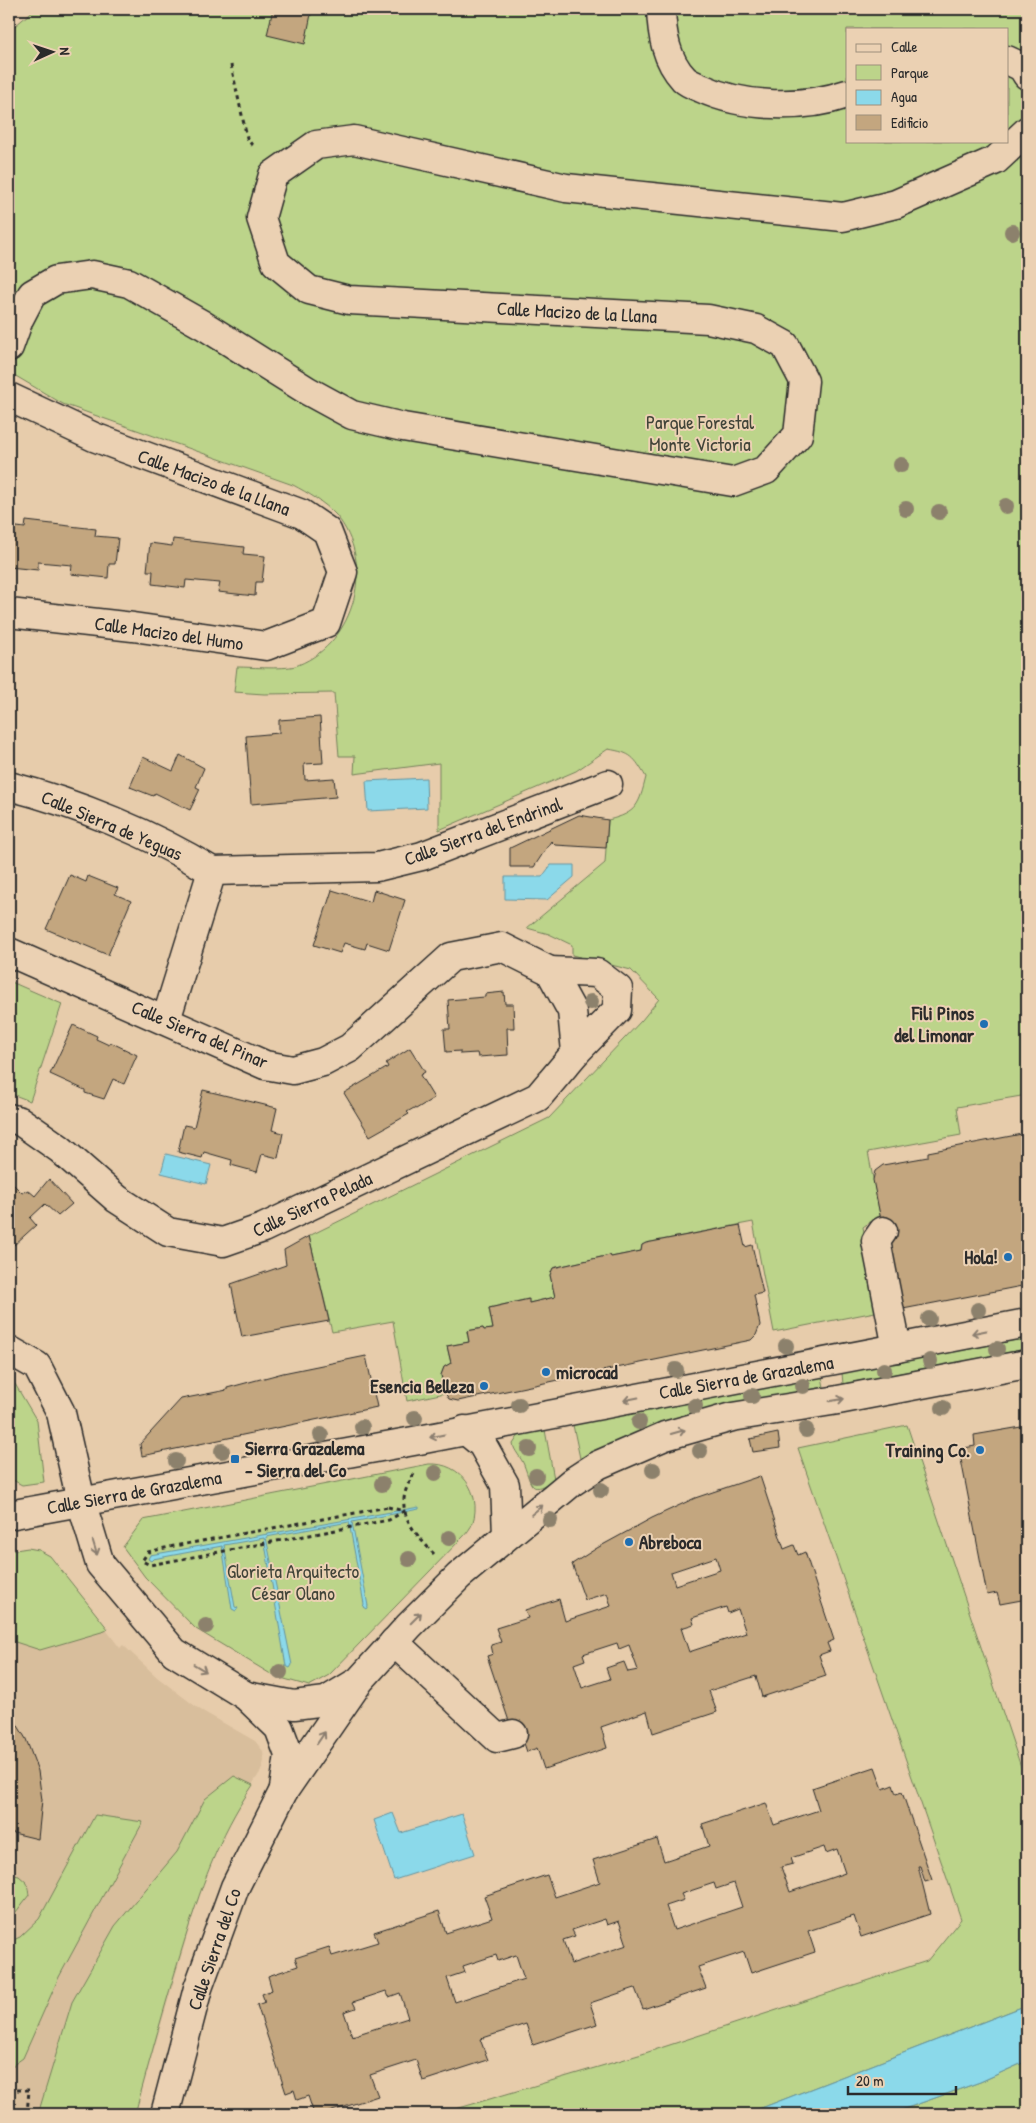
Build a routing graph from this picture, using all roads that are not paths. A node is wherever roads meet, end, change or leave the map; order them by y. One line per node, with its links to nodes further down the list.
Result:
1 (661, 9): 4 (street)
2 (1008, 60): 3 (street)
3 (1027, 75)
4 (846, 94)
5 (1027, 130): 6 (street, Calle Macizo de la Llana)
6 (9, 347)
7 (9, 397): 9 (street, Calle Macizo de la Llana)
8 (9, 613): 9 (street, Calle Macizo del Humo)
9 (326, 623)
10 (608, 784): 12 (street, Calle Sierra del Endrinal)
11 (9, 786): 12 (street, Calle Sierra de Yeguas)
12 (212, 871): 15 (street)
13 (9, 952): 15 (street, Calle Sierra del Pinar)
14 (550, 971): 15 (street, Calle Sierra del Pinar); 16 (street); 16 (street, Calle Sierra Pelada)
15 (166, 1020)
16 (576, 1052): 17 (street, Calle Sierra Pelada)
17 (9, 1118)
18 (883, 1230): 20 (street)
19 (1027, 1323): 20 (street, Calle Sierra de Grazalema, one-way to 20)
20 (897, 1348): 23 (street, Calle Sierra de Grazalema, one-way to 23)
21 (9, 1350): 24 (street, Calle Sierra del Co)
22 (1027, 1364): 26 (street, Calle Sierra de Grazalema, one-way to 22)
23 (466, 1430): 24 (street, Calle Sierra de Grazalema, one-way to 24); 26 (street)
24 (81, 1501): 25 (street, Calle Sierra de Grazalema); 29 (street, Calle Sierra del Co, one-way to 29)
25 (9, 1515)
26 (508, 1535): 27 (street, Calle Sierra de Grazalema, one-way to 26)
27 (394, 1642): 28 (street, Calle Sierra de Grazalema); 30 (street)
28 (360, 1680): 29 (street, Calle Sierra del Co); 31 (street, Calle Sierra del Co, one-way to 28)
29 (246, 1696): 31 (street, Calle Sierra del Co)
30 (513, 1734)
31 (283, 1792): 32 (street, Calle Sierra del Co)
32 (165, 2114)

